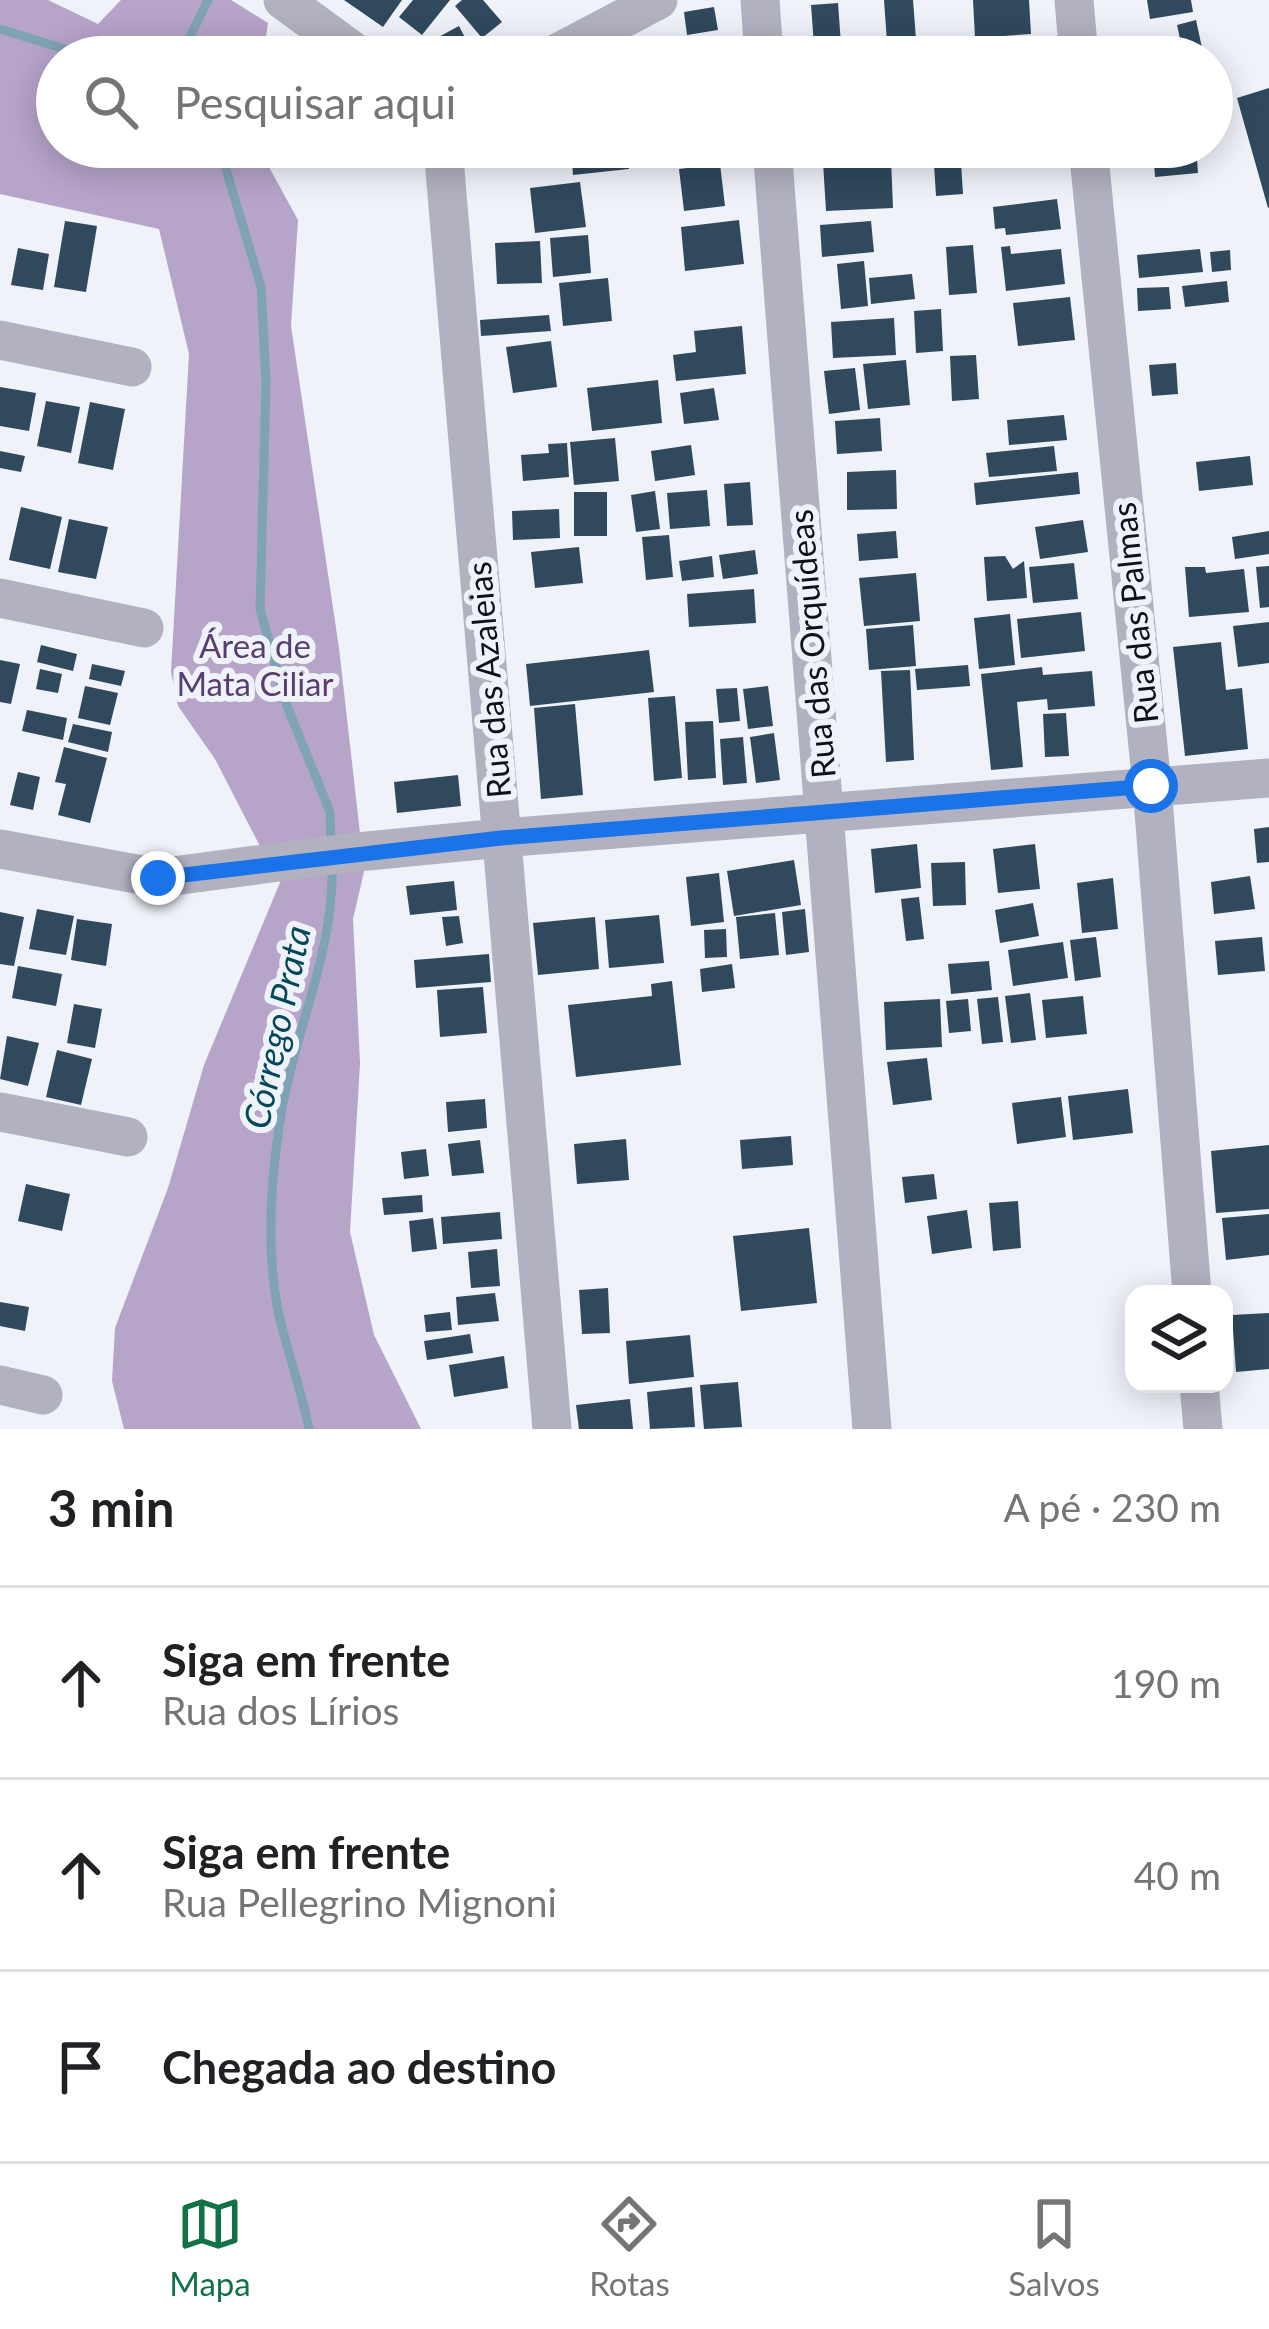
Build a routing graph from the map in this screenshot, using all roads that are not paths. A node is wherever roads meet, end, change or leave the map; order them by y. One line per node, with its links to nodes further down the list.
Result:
1 (283, 0): 5 (street)
2 (658, 0): 6 (street)
3 (760, 0): 7 (street)
4 (1074, 0): 8 (street)
5 (332, 36)
6 (590, 36)
7 (763, 36)
8 (1077, 36)
9 (445, 168): 19 (street, Rua das Azaleias)
10 (774, 168): 18 (street, Rua das Orquídeas)
11 (1090, 168): 17 (street, Rua das Palmas)
12 (0, 340): 13 (street)
13 (132, 367)
14 (0, 598): 15 (street)
15 (144, 628)
16 (1269, 778): 17 (street)
17 (1151, 786): 18 (street); 23 (street, Rua das Palmas)
18 (825, 811): 19 (street); 28 (street, Rua das Orquídeas)
19 (501, 838): 20 (street); 27 (street, Rua das Azaleias)
20 (0, 849)
21 (0, 1112): 22 (street)
22 (128, 1137)
23 (1191, 1285)
24 (0, 1385): 26 (street)
25 (1200, 1393): 29 (street)
26 (43, 1395)
27 (552, 1429)
28 (872, 1429)
29 (1203, 1429)

